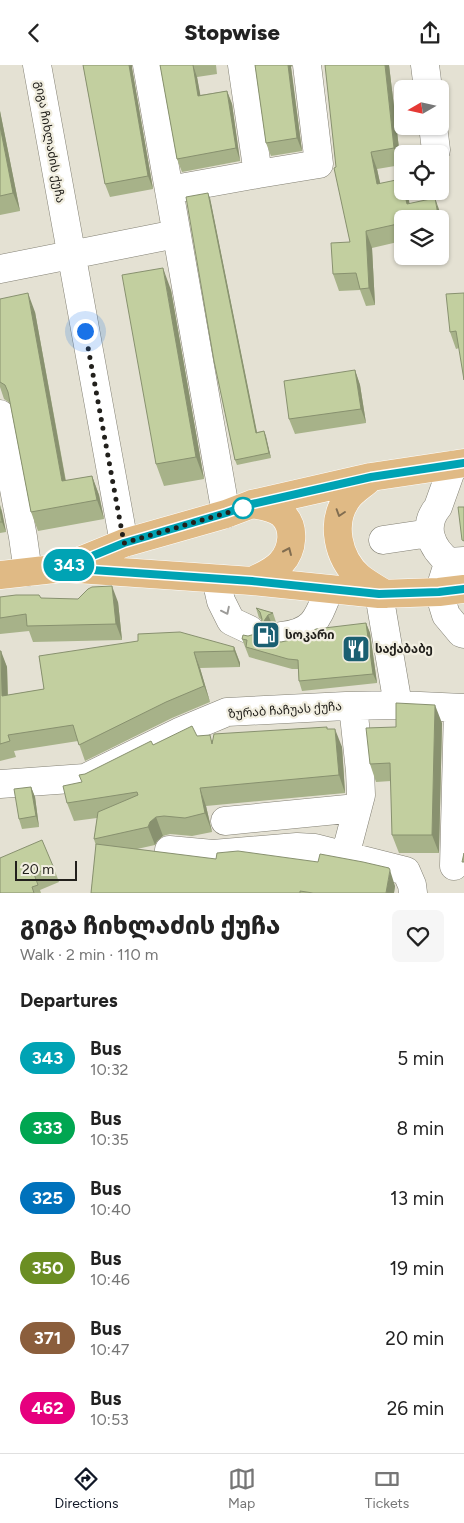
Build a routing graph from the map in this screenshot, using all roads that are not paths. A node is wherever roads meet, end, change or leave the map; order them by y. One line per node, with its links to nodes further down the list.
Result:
1 (36, 65): 10 (street, გიგა ჩიხლაძის ქუჩა)
2 (147, 65): 8 (street)
3 (242, 65): 7 (street)
4 (307, 65): 7 (street)
5 (425, 65): 6 (street)
6 (427, 80)
7 (258, 174): 8 (street)
8 (169, 190): 9 (street)
9 (176, 234): 10 (street); 18 (street)
10 (71, 255): 11 (street); 21 (street, გიგა ჩიხლაძის ქუჩა)
11 (0, 269)
12 (0, 414): 13 (street)
13 (3, 444): 24 (street)
14 (458, 464): 15 (main road); 17 (street)
15 (371, 477): 16 (main road); 30 (main road, one-way to 30)
16 (252, 504): 18 (main road); 27 (main road, one-way to 16)
17 (451, 506): 19 (street)
18 (226, 513): 21 (main road)
19 (430, 533): 20 (street); 22 (street)
20 (383, 540)
21 (124, 543): 23 (main road)
22 (456, 561): 29 (street)
23 (63, 568): 24 (main road); 26 (main road)
24 (28, 572): 25 (main road)
25 (0, 575)
26 (216, 579): 27 (main road); 31 (street, one-way to 31)
27 (252, 581): 28 (main road)
28 (328, 590): 30 (main road); 33 (street)
29 (452, 590): 30 (main road); 32 (street)
30 (382, 594): 34 (street)
31 (250, 630)
32 (464, 634)
33 (282, 636)
34 (398, 705): 35 (street, ზურაბ ჩაჩუას ქუჩა); 36 (street, ზურაბ ჩაჩუას ქუჩა)
35 (353, 706): 37 (street, ზურაბ ჩაჩუას ქუჩა); 38 (street)
36 (461, 708): 42 (street)
37 (0, 785)
38 (357, 808): 39 (street); 41 (street)
39 (226, 821)
40 (169, 851): 41 (street)
41 (344, 856): 43 (street)
42 (454, 866)
43 (413, 893)

